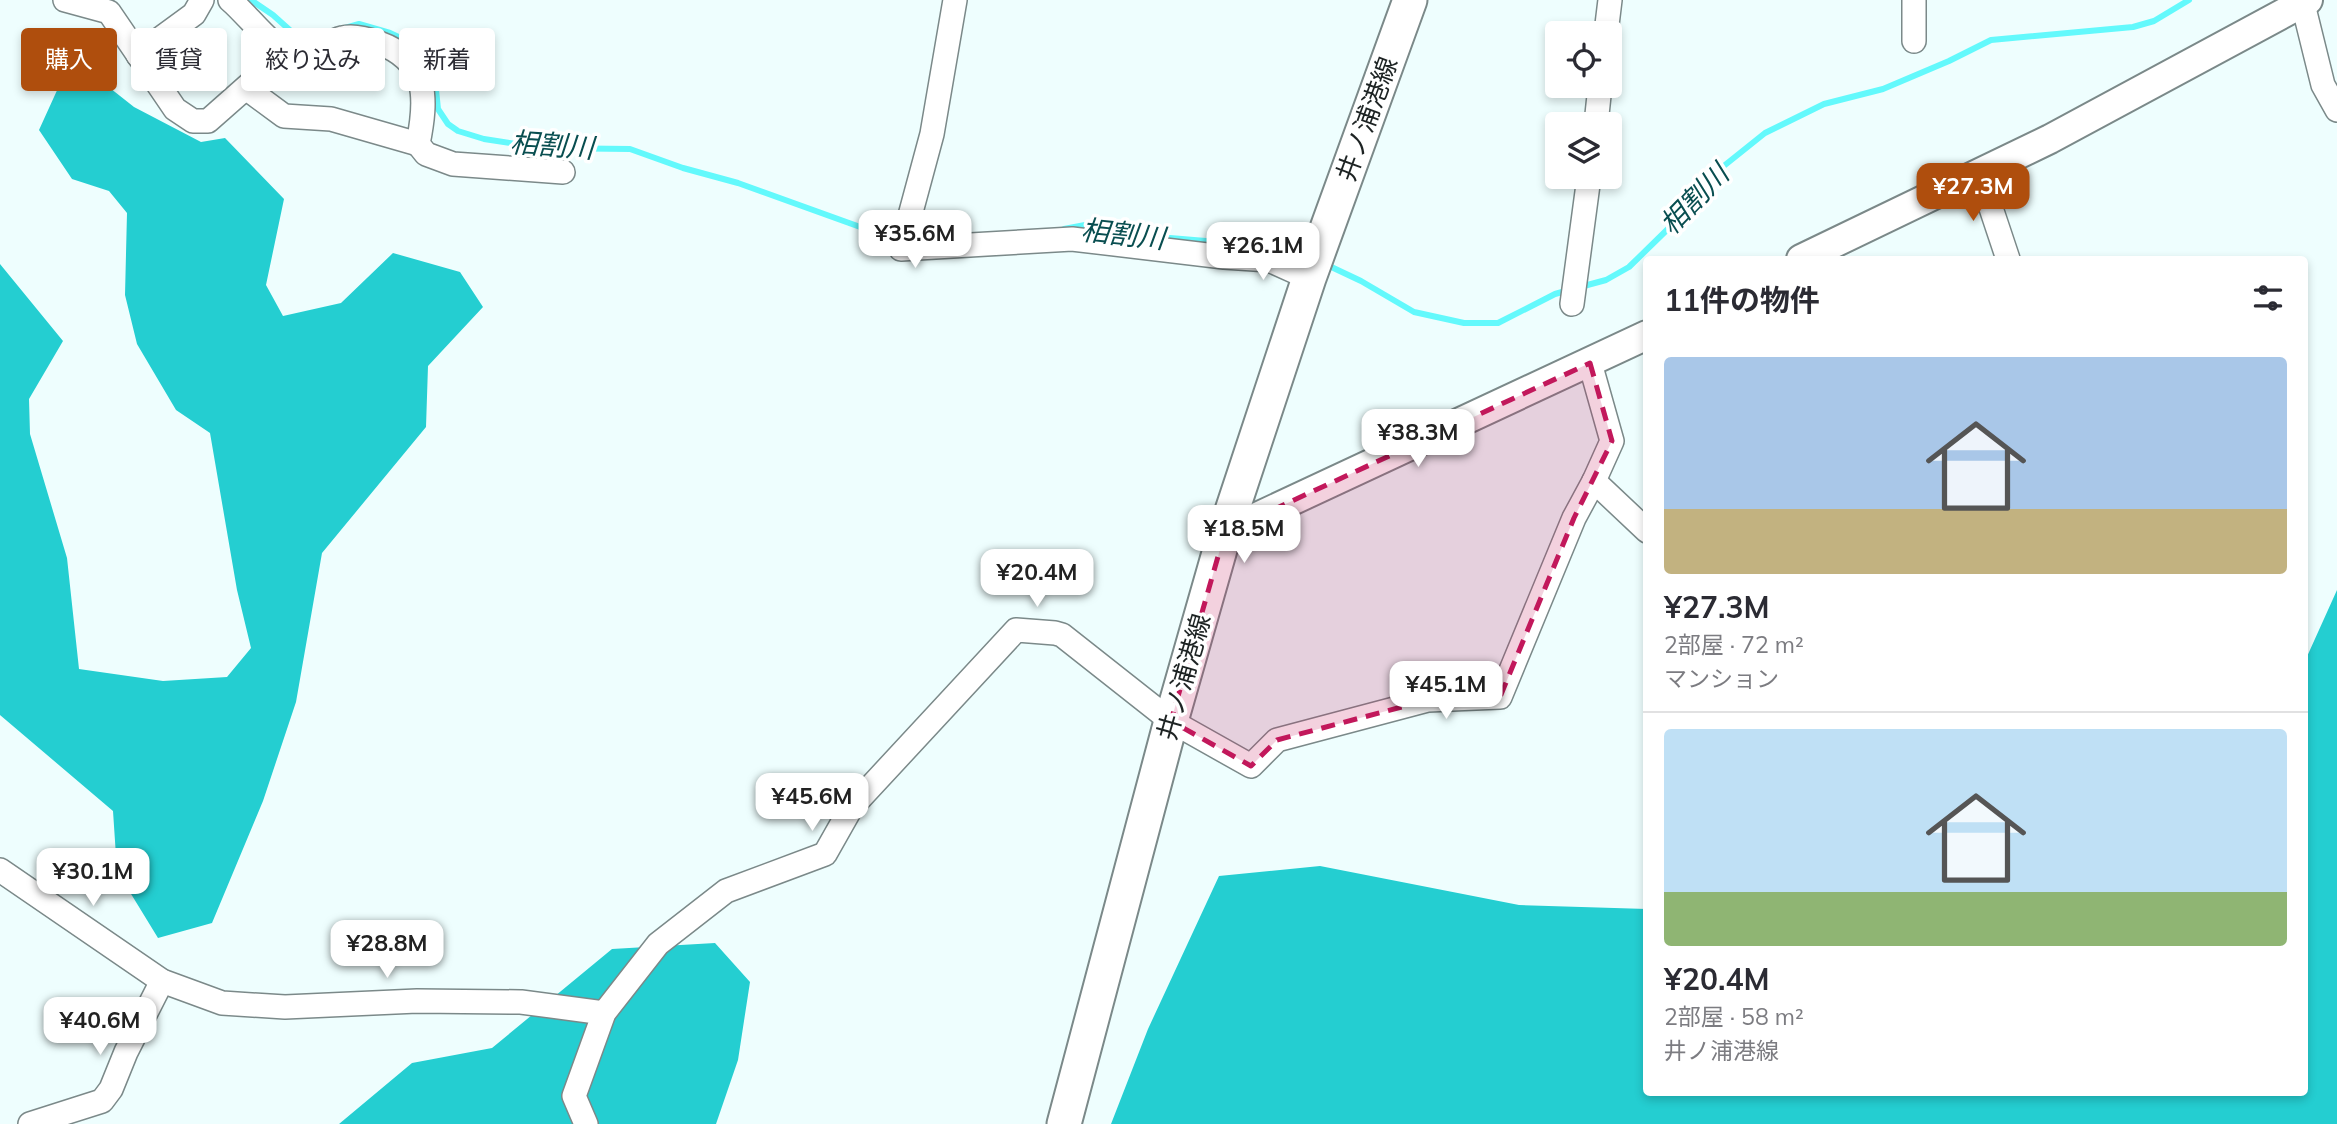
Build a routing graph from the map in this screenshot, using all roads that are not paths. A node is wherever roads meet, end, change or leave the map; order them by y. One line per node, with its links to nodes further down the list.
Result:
1 (65, 0): 13 (street)
2 (202, 0): 10 (street)
3 (230, 0): 11 (street)
4 (955, 0): 25 (street)
5 (1410, 0): 25 (main road, 井ノ浦港線)
6 (1610, 0): 9 (street)
7 (1914, 0): 12 (street)
8 (2304, 1): 18 (street); 21 (street)
9 (1607, 21)
10 (175, 28)
11 (259, 28)
12 (1914, 41)
13 (131, 45)
14 (385, 45): 19 (street)
15 (163, 91): 16 (street)
16 (243, 91)
17 (250, 91): 19 (street)
18 (2337, 110)
19 (418, 144): 20 (street)
20 (563, 172)
21 (1979, 172): 23 (street); 24 (street)
22 (1587, 189): 26 (street)
23 (1807, 256)
24 (2007, 256)
25 (1309, 278): 31 (main road, 井ノ浦港線)
26 (1572, 304)
27 (1643, 337): 28 (street)
28 (1590, 363): 29 (street); 31 (street)
29 (1594, 481): 30 (street); 32 (street)
30 (1643, 527)
31 (1226, 532): 32 (main road, 井ノ浦港線)
32 (1171, 721): 35 (street); 38 (main road, 井ノ浦港線)
33 (0, 870): 34 (street)
34 (162, 981): 35 (street); 36 (street)
35 (604, 1013): 37 (street)
36 (30, 1124)
37 (586, 1124)
38 (1064, 1124)

